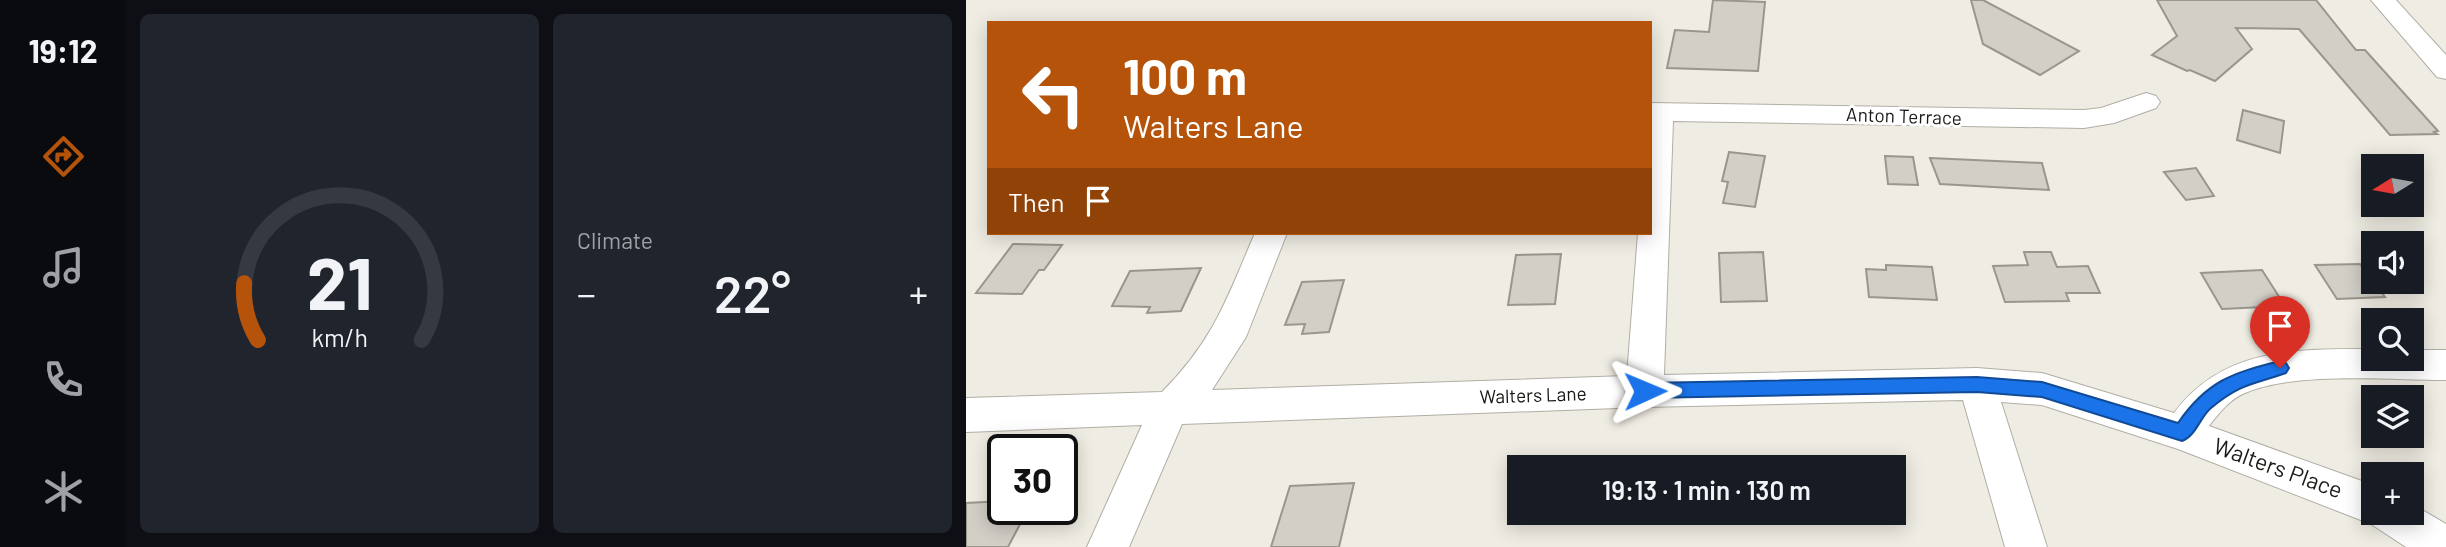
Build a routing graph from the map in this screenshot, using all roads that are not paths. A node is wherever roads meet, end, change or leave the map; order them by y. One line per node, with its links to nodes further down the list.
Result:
1 (2383, 0): 2 (street)
2 (2446, 71)
3 (2146, 102): 4 (street, Anton Terrace)
4 (1655, 112): 5 (street)
5 (1652, 196)
6 (1269, 235): 11 (street)
7 (1651, 235): 10 (street)
8 (2446, 365): 13 (street)
9 (1977, 384): 10 (street, Walters Lane); 13 (street, Walters Lane); 17 (street)
10 (1645, 391): 11 (street, Walters Lane)
11 (1169, 409): 12 (street, Walters Lane); 16 (street)
12 (966, 415)
13 (2182, 433): 14 (street, Walters Place)
14 (2361, 500)
15 (2408, 525): 18 (street)
16 (1108, 547)
17 (2026, 547)
18 (2446, 547)

